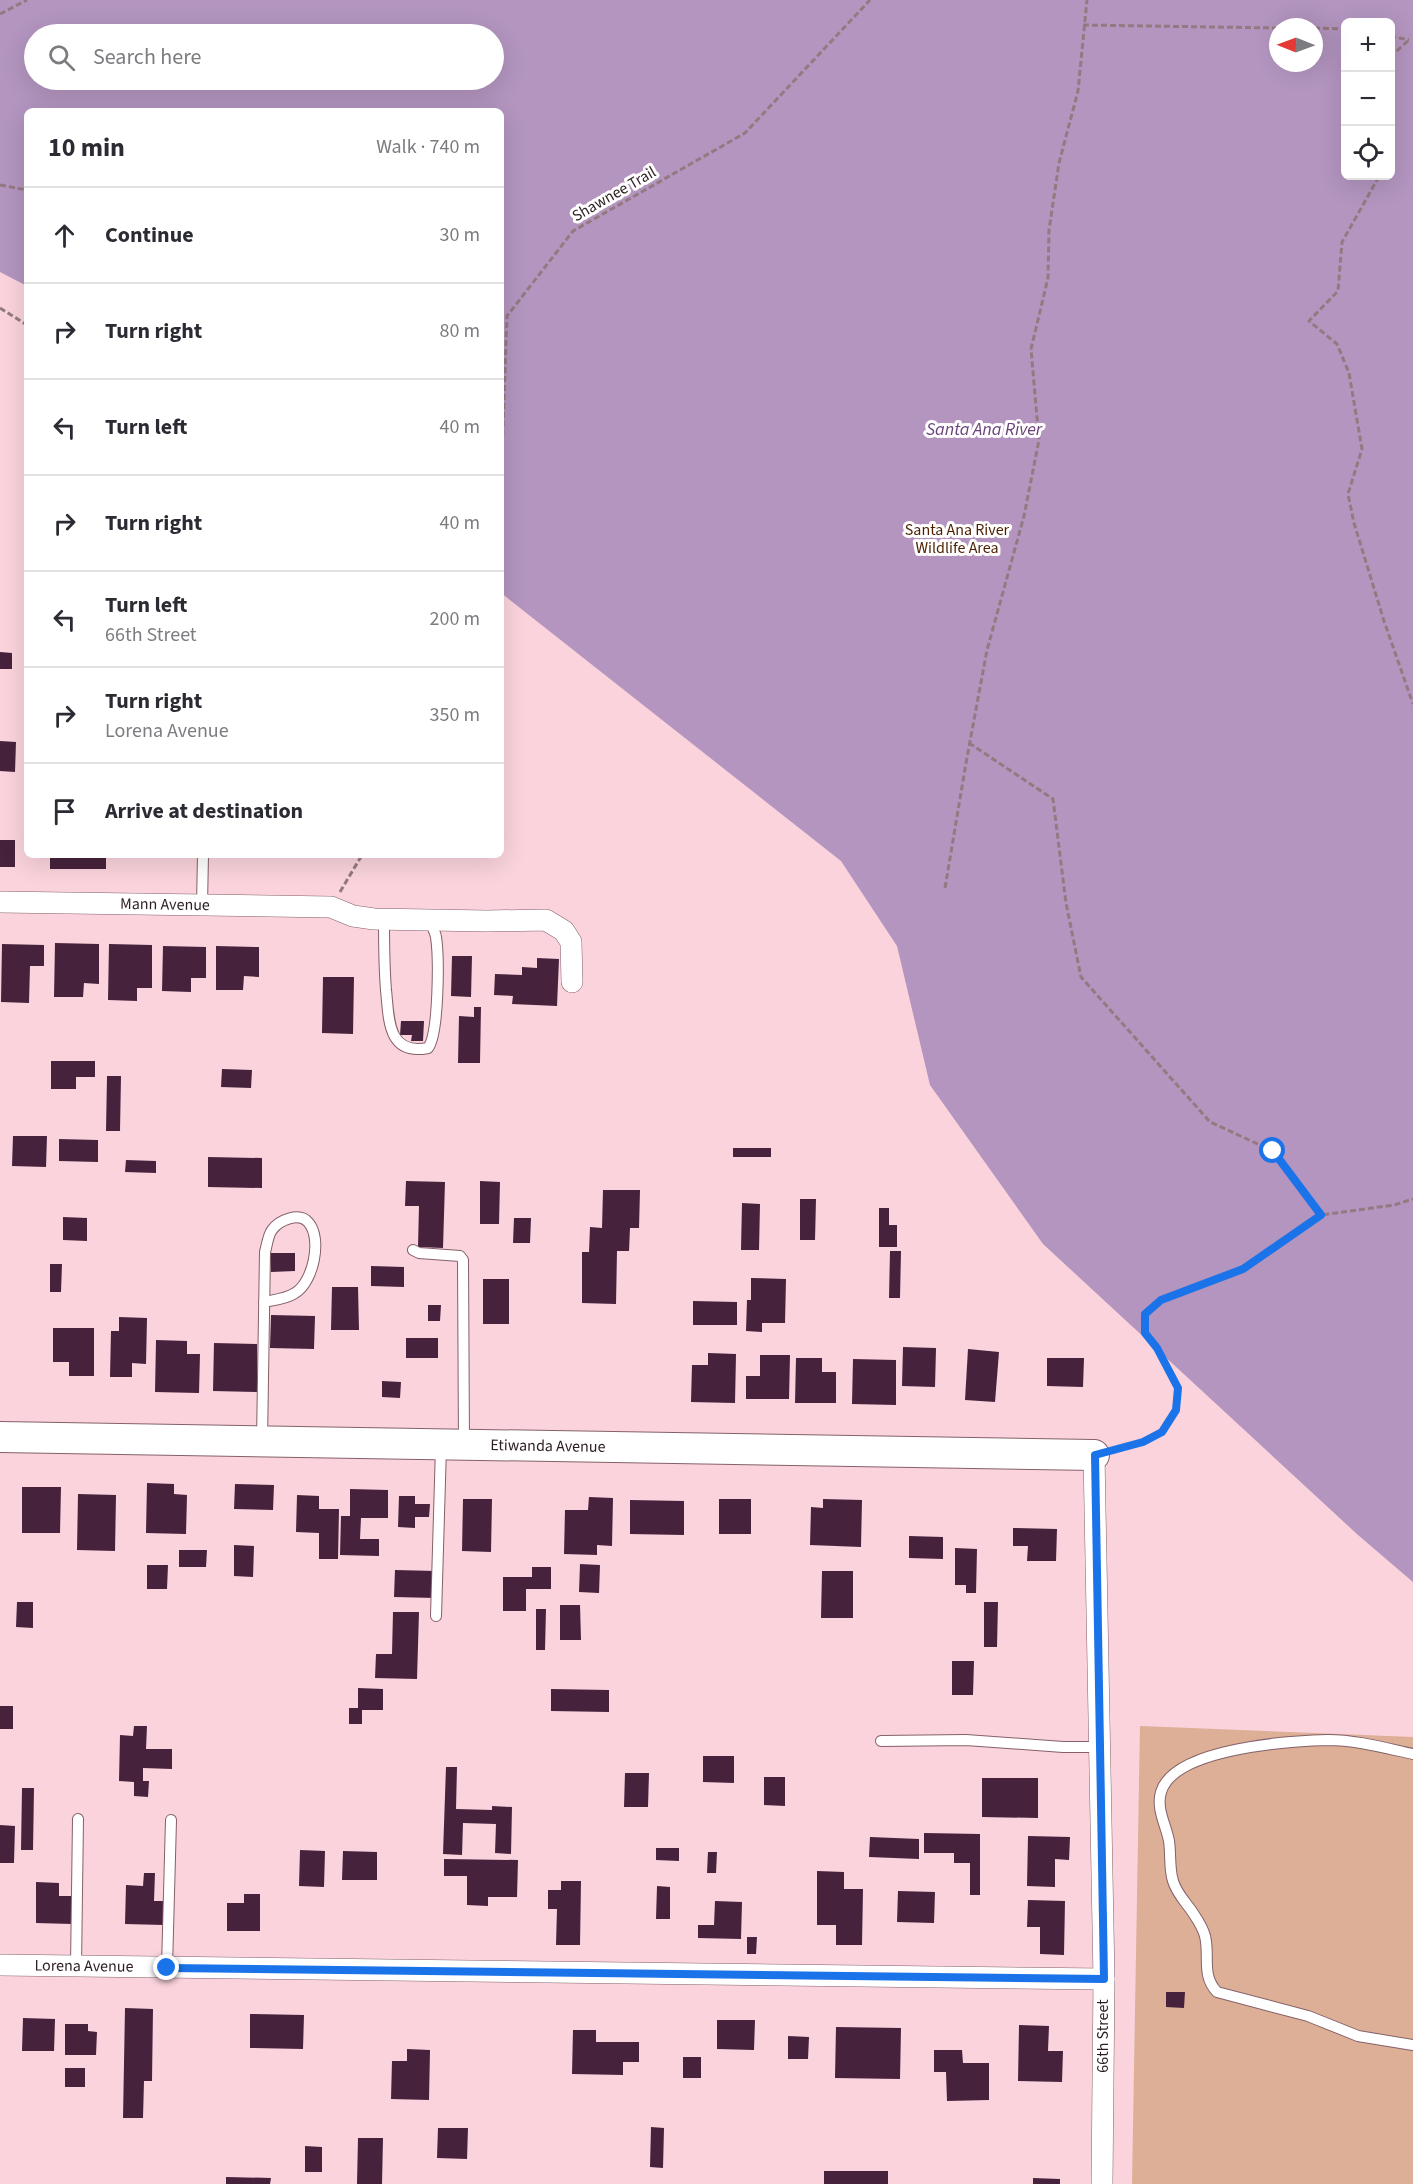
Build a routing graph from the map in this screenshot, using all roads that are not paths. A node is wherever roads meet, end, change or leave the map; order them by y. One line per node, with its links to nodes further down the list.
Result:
1 (203, 858): 3 (lane)
2 (0, 902): 3 (street, Mann Avenue)
3 (202, 905): 4 (street, Mann Avenue)
4 (384, 919): 5 (street, Mann Avenue); 5 (lane)
5 (429, 920): 6 (street, Mann Avenue)
6 (572, 982)
7 (413, 1250): 11 (lane)
8 (264, 1302): 8 (lane); 10 (lane)
9 (0, 1437): 10 (street, Etiwanda Avenue)
10 (262, 1441): 11 (street, Etiwanda Avenue)
11 (452, 1444): 12 (street, Etiwanda Avenue); 13 (lane)
12 (1095, 1455): 15 (street, 66th Street)
13 (436, 1616)
14 (881, 1741): 15 (lane)
15 (1099, 1747): 22 (street, 66th Street)
16 (1413, 1754): 23 (lane)
17 (78, 1819): 20 (lane)
18 (171, 1820): 21 (lane)
19 (0, 1965): 20 (street, Lorena Avenue)
20 (76, 1966): 21 (street, Lorena Avenue)
21 (167, 1968): 22 (street, Lorena Avenue)
22 (1104, 1979): 24 (street, 66th Street)
23 (1413, 2045)
24 (1102, 2184)

